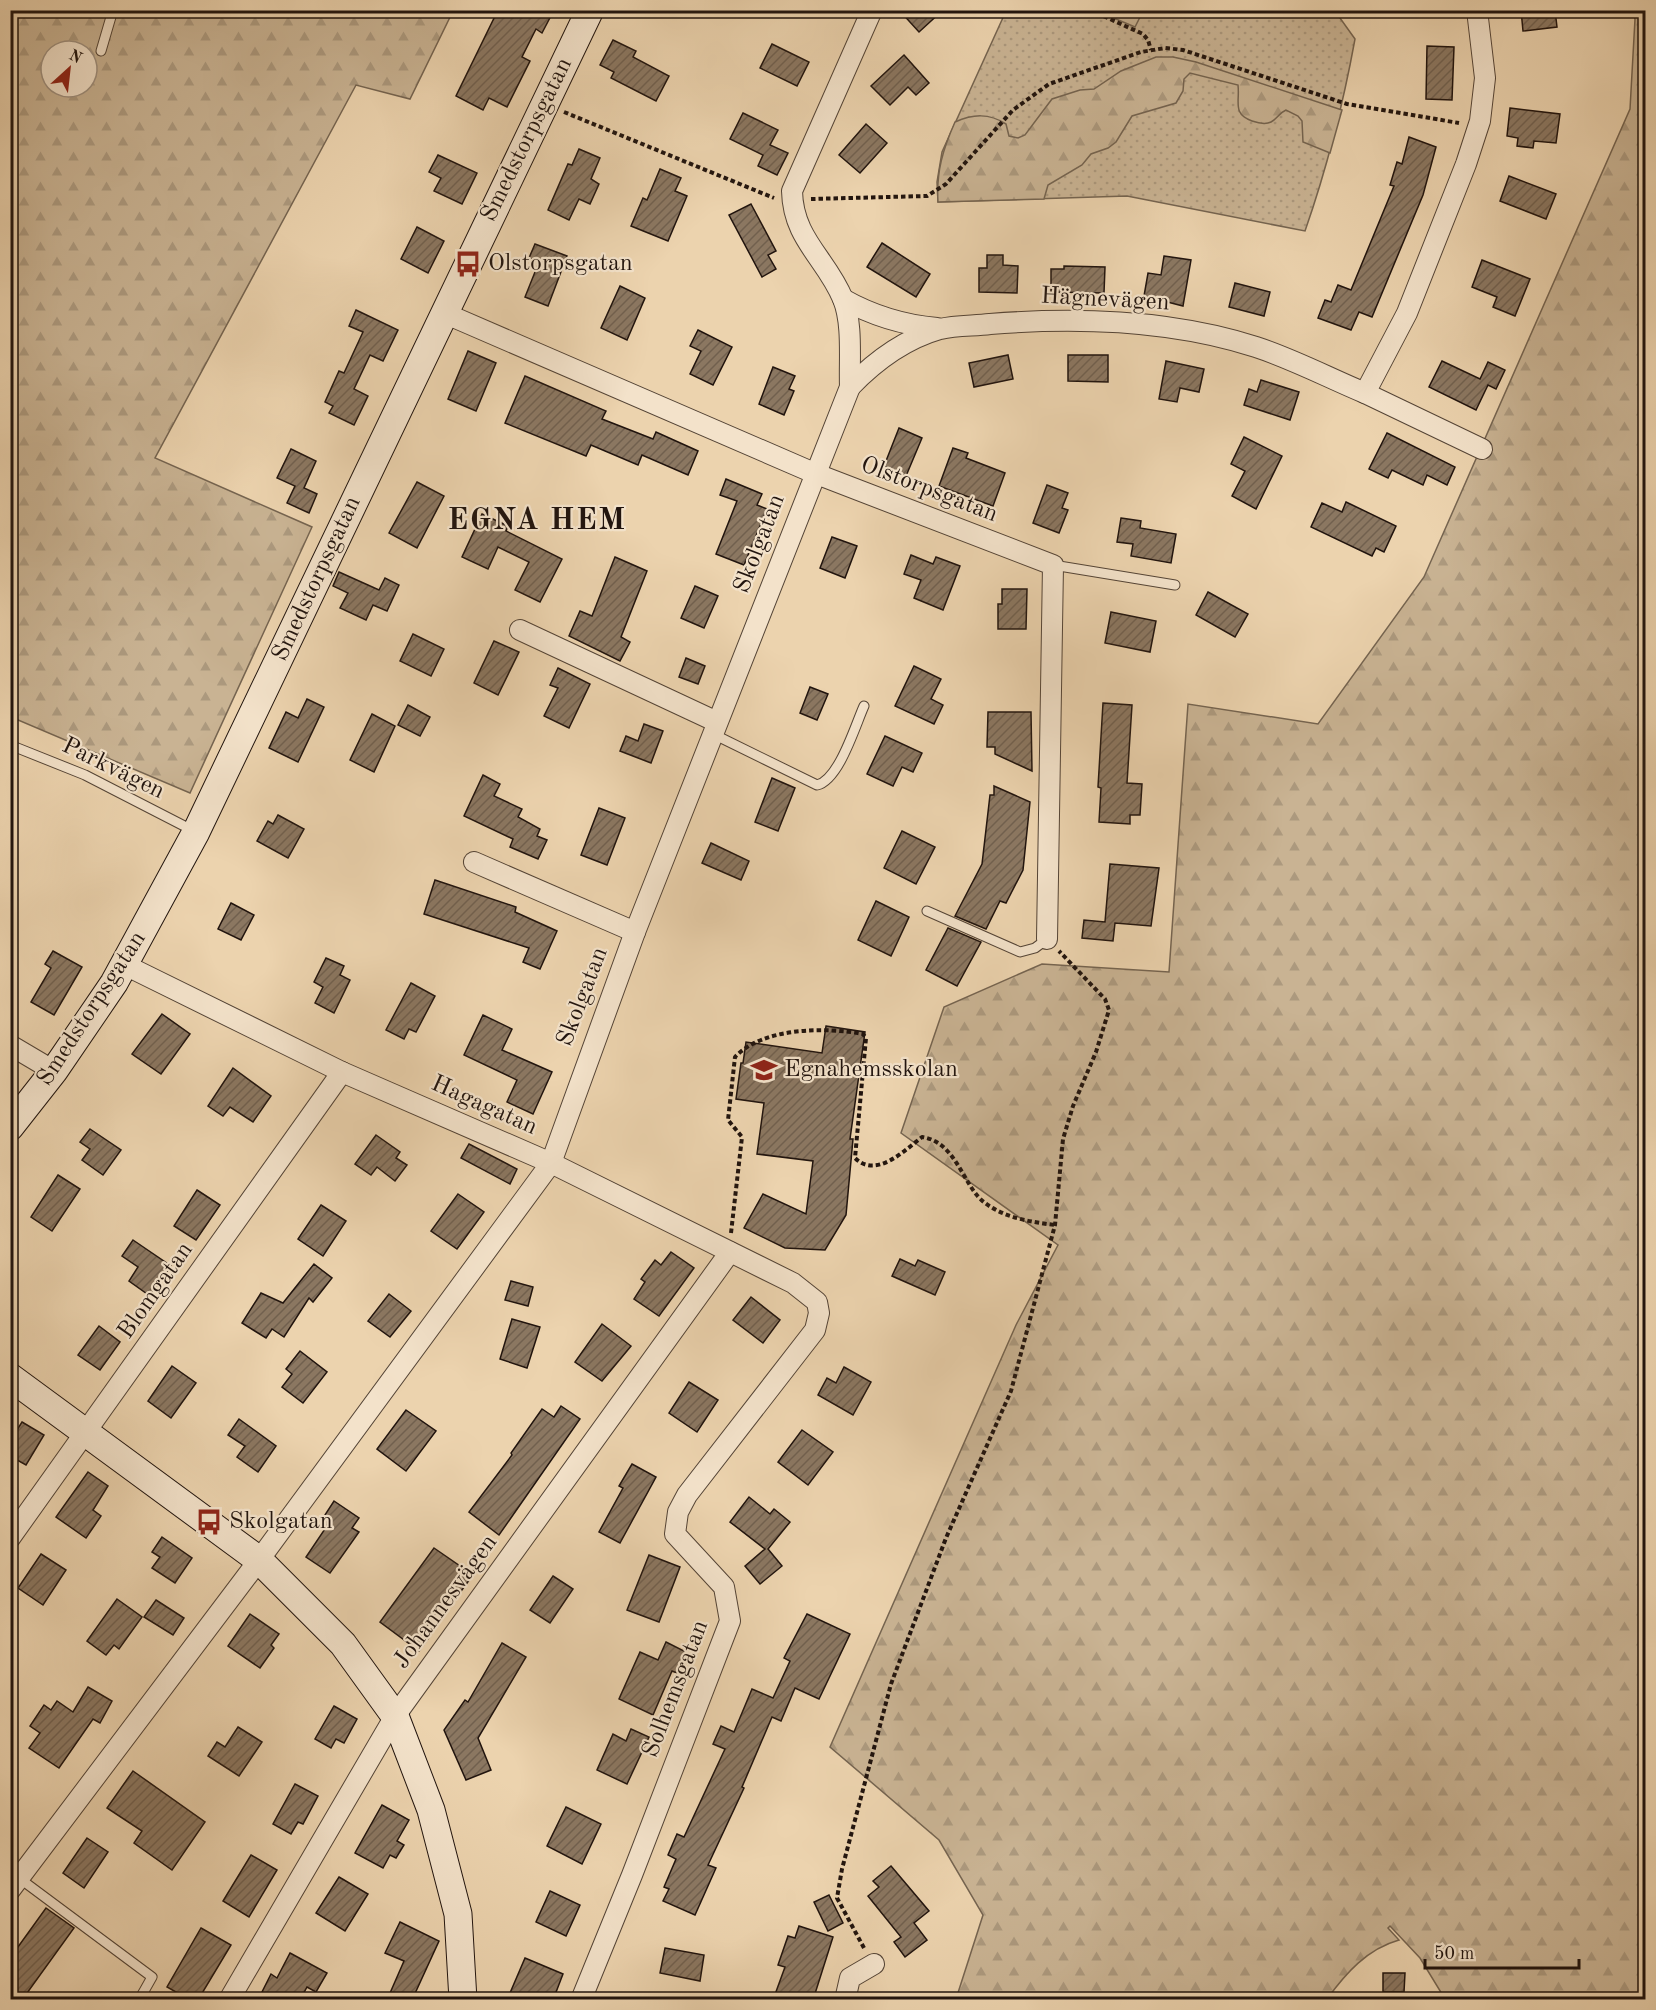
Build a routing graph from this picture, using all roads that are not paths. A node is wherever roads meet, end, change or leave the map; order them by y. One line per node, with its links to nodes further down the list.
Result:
1 (113, 10): 5 (lane)
2 (590, 10): 7 (street, Smedstorpsgatan)
3 (872, 10): 6 (street, Skolgatan)
4 (1477, 10): 10 (street)
5 (101, 51)
6 (843, 299): 8 (street); 9 (street, Skolgatan)
7 (444, 313): 12 (street, Olstorpsgatan); 19 (street, Smedstorpsgatan)
8 (942, 328): 9 (street, Hägnevägen); 10 (street, Hägnevägen)
9 (850, 387): 12 (street, Skolgatan)
10 (1365, 393): 11 (street, Hägnevägen)
11 (1482, 449)
12 (814, 473): 13 (street, Olstorpsgatan); 17 (street, Skolgatan)
13 (1053, 565): 14 (lane); 23 (street)
14 (1175, 585)
15 (520, 630): 17 (street)
16 (864, 706): 17 (lane)
17 (715, 728): 22 (street, Skolgatan)
18 (10, 745): 19 (lane, Parkvägen)
19 (196, 832): 24 (street, Smedstorpsgatan)
20 (474, 862): 22 (street)
21 (927, 910): 23 (lane)
22 (635, 932): 29 (street, Skolgatan)
23 (1047, 939)
24 (125, 964): 26 (street, Smedstorpsgatan); 27 (street, Hagagatan)
25 (10, 1045): 26 (street)
26 (54, 1071): 28 (street, Smedstorpsgatan)
27 (342, 1072): 29 (street, Hagagatan); 33 (street, Blomgatan)
28 (10, 1127)
29 (551, 1163): 30 (street, Hagagatan); 35 (street, Skolgatan)
30 (730, 1252): 31 (street, Hagagatan); 36 (street, Johannesvägen)
31 (817, 1302): 42 (street, Solhemsgatan)
32 (10, 1377): 33 (street)
33 (87, 1433): 34 (street, Blomgatan); 35 (street)
34 (10, 1538)
35 (259, 1560): 36 (street); 37 (street, Skolgatan)
36 (395, 1716): 40 (street, Johannesvägen); 41 (street)
37 (15, 1884): 39 (lane)
38 (874, 1964): 43 (street)
39 (140, 2000)
40 (229, 2000)
41 (463, 2000)
42 (581, 2000)
43 (845, 2000)

